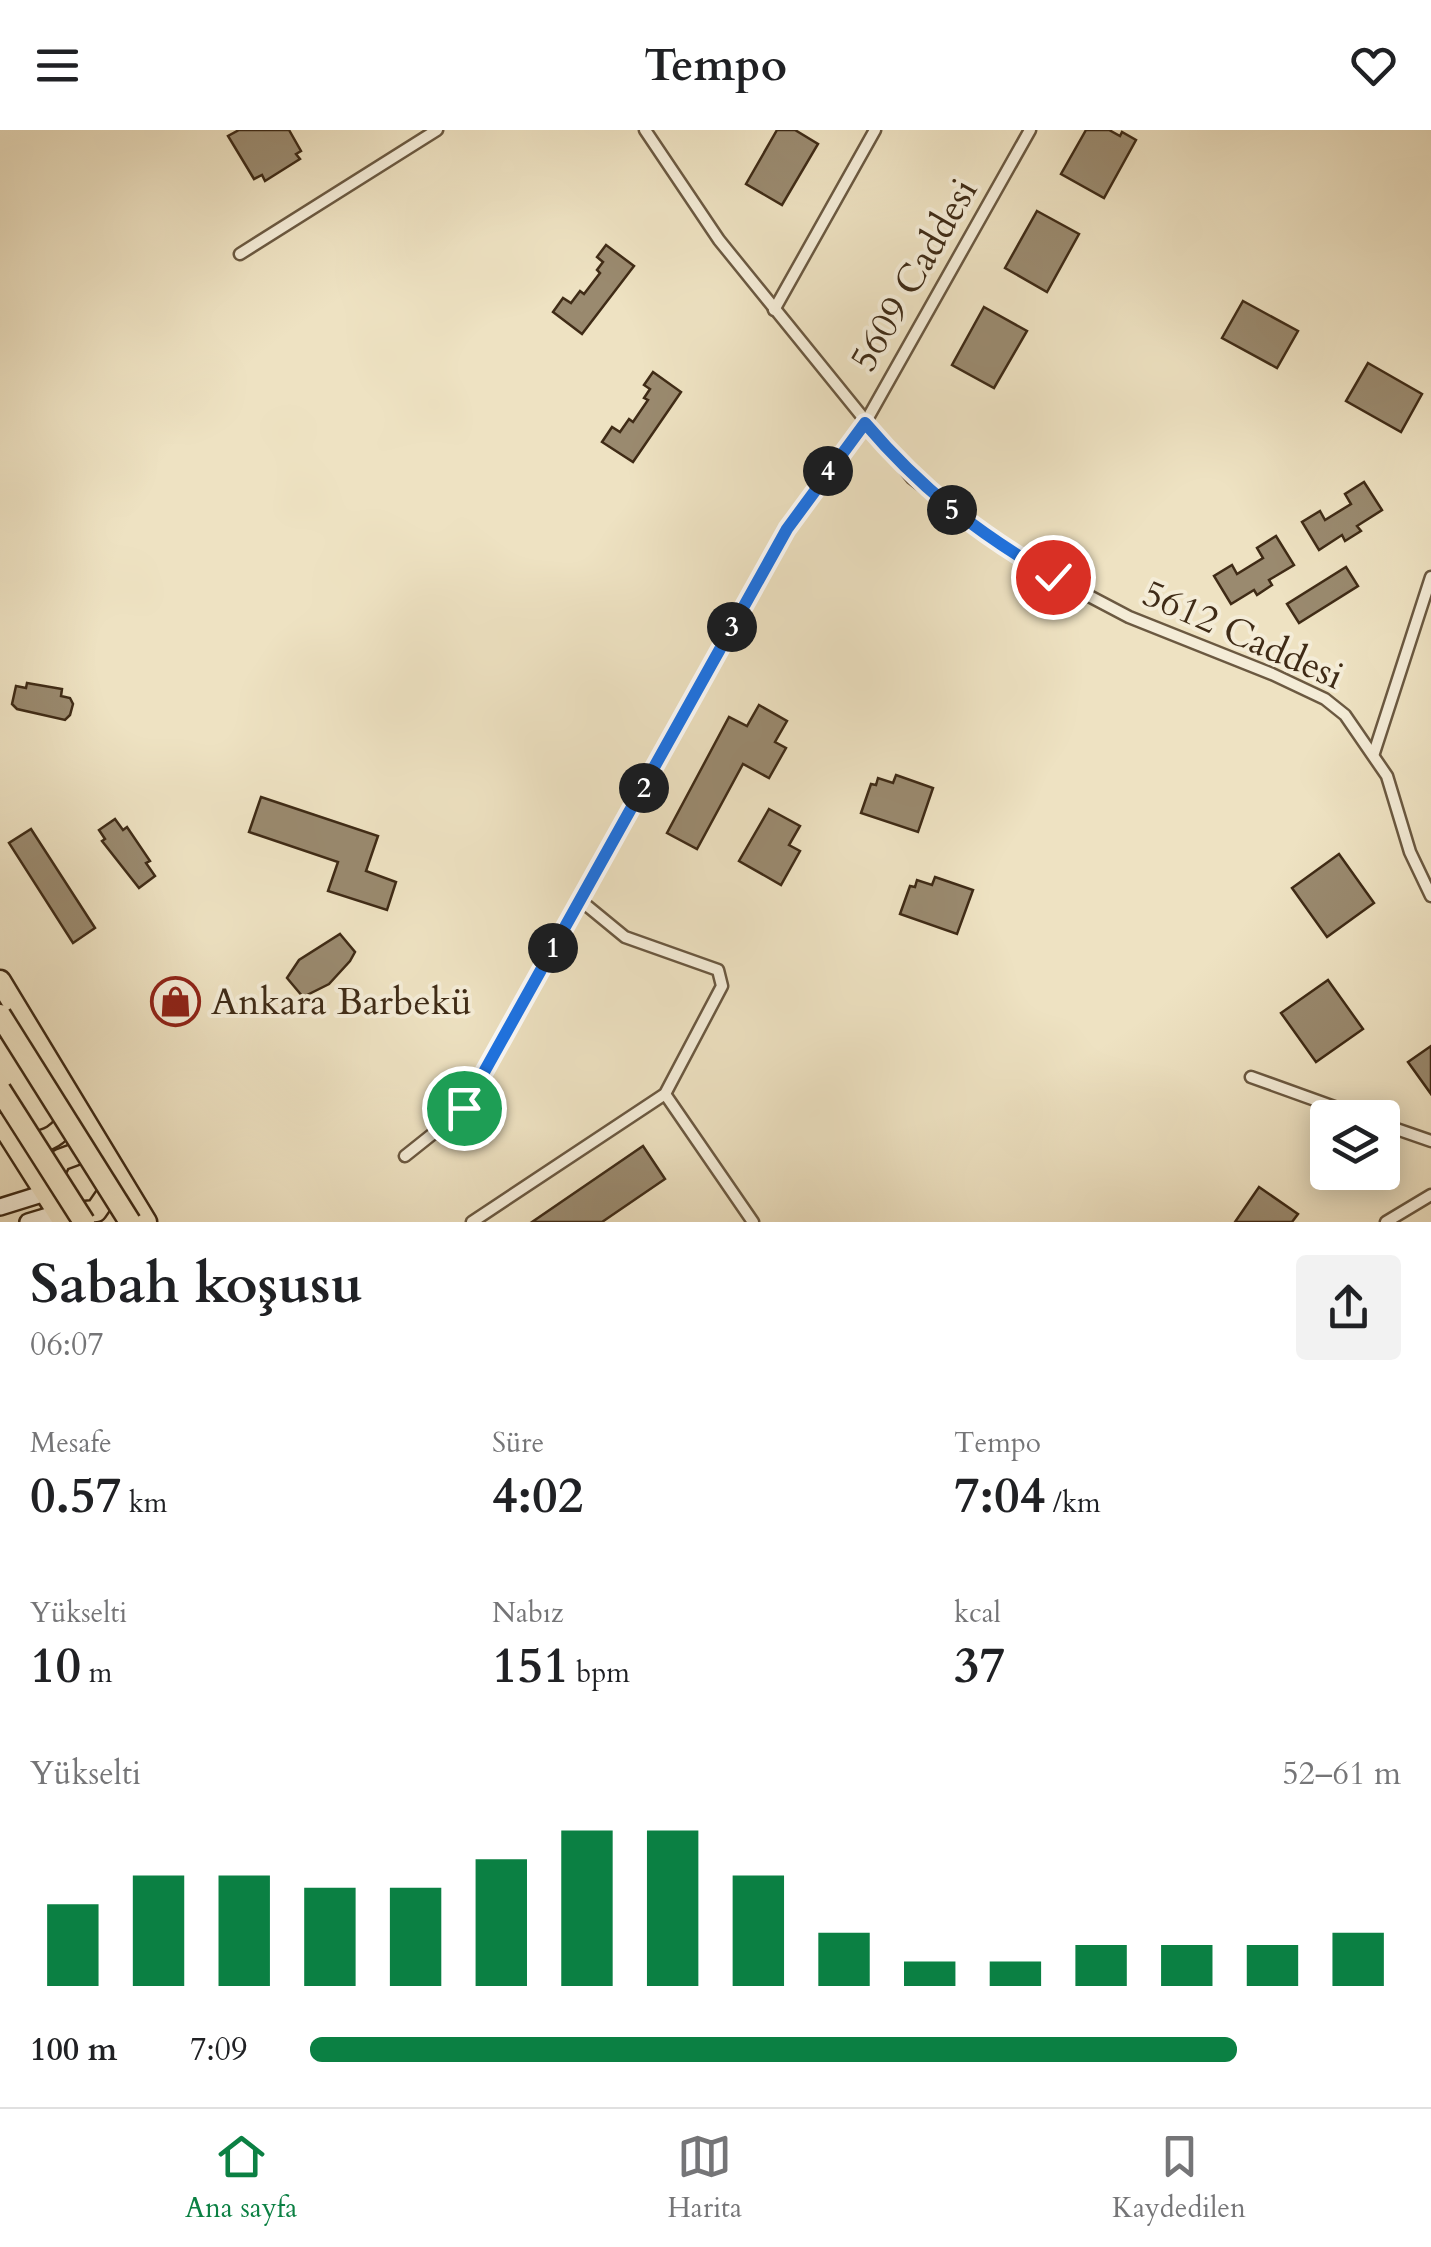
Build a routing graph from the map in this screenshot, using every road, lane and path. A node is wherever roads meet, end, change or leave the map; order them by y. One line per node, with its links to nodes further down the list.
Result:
1 (437, 130): 5 (street)
2 (645, 130): 6 (street, 5612 Caddesi)
3 (876, 130): 6 (street)
4 (1030, 130): 7 (street, 5609 Caddesi)
5 (240, 254)
6 (774, 310): 7 (street, 5612 Caddesi)
7 (865, 423): 9 (street, 5612 Caddesi); 11 (street, 5609 Caddesi)
8 (1431, 577): 9 (street)
9 (1374, 753): 10 (street, 5612 Caddesi)
10 (1431, 896)
11 (580, 900): 16 (street); 22 (street, 5609 Caddesi)
12 (0, 981): 17 (highway)
13 (0, 1015): 32 (highway, bridge)
14 (1251, 1077): 18 (street)
15 (0, 1090): 30 (highway, bridge)
16 (664, 1094): 34 (street); 35 (street)
17 (72, 1100): 19 (highway); 23 (highway)
18 (1315, 1100)
19 (2, 1129): 25 (highway)
20 (1400, 1130): 21 (street)
21 (1431, 1141)
22 (405, 1156)
23 (105, 1157): 24 (highway); 25 (highway)
24 (118, 1177): 28 (highway); 33 (highway)
25 (45, 1193): 27 (main road); 28 (highway)
26 (1431, 1196): 36 (street)
27 (0, 1207)
28 (61, 1218): 29 (main road)
29 (28, 1222)
30 (84, 1222)
31 (121, 1222): 32 (highway)
32 (132, 1222)
33 (146, 1222)
34 (472, 1222)
35 (753, 1222)
36 (1386, 1222)

